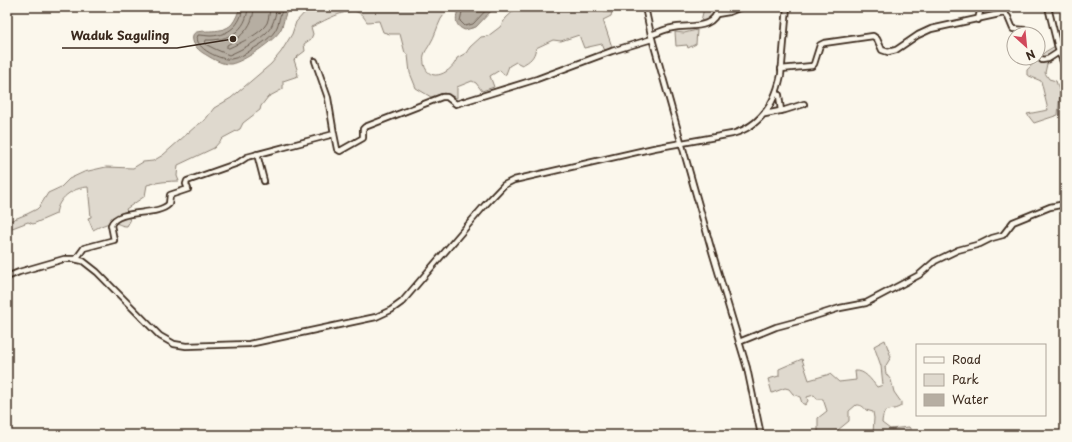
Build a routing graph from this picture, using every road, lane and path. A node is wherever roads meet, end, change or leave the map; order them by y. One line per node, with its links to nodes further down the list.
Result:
1 (644, 7): 10 (street)
2 (719, 7): 7 (street)
3 (741, 7): 7 (street)
4 (787, 7): 16 (street)
5 (981, 7): 8 (street)
6 (1048, 7): 12 (street)
7 (717, 14): 10 (street)
8 (978, 20): 9 (street); 16 (street)
9 (1012, 26)
10 (652, 37): 21 (street); 22 (street)
11 (1065, 48): 12 (street)
12 (1059, 52): 13 (street); 15 (street)
13 (1046, 60)
14 (315, 61): 21 (street)
15 (1065, 66)
16 (781, 69): 20 (street)
17 (779, 95): 19 (street)
18 (804, 104): 19 (street)
19 (781, 111): 20 (street)
20 (764, 114): 22 (street)
21 (334, 134): 23 (street)
22 (682, 143): 26 (street); 28 (street)
23 (257, 154): 24 (street); 26 (street)
24 (264, 181)
25 (1065, 204): 28 (street)
26 (76, 259): 27 (street)
27 (7, 277)
28 (740, 342): 29 (street)
29 (761, 435)

